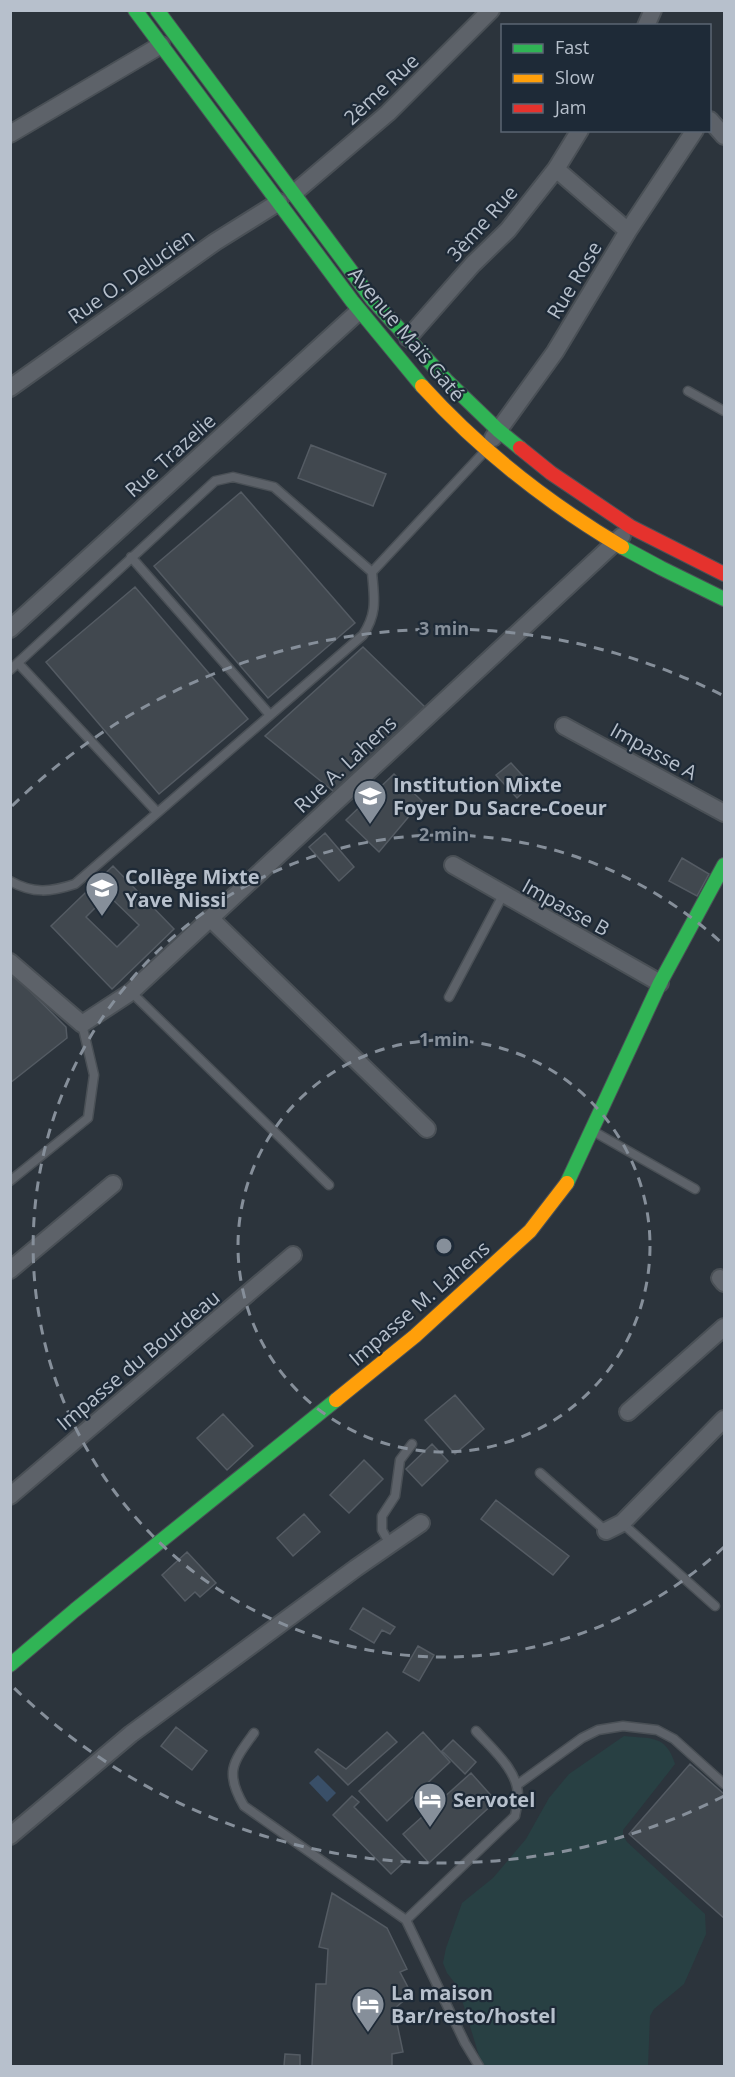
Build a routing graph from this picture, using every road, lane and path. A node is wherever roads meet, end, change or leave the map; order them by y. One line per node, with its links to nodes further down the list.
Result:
1 (135, 10): 6 (main road, Avenue Maïs Gaté)
2 (157, 10): 13 (main road, Avenue Maïs Gaté)
3 (491, 10): 13 (street, 2ème Rue)
4 (653, 10): 5 (street)
5 (647, 24)
6 (160, 45): 10 (street); 14 (main road, Avenue Maïs Gaté)
7 (711, 121): 11 (street)
8 (579, 132): 12 (street, 3ème Rue)
9 (694, 132): 15 (street, Rue Rose)
10 (10, 134)
11 (724, 136)
12 (556, 169): 15 (street); 17 (street, 3ème Rue)
13 (294, 193): 17 (main road, Avenue Maïs Gaté)
14 (279, 202): 16 (main road, Avenue Maïs Gaté); 18 (street, Rue O. Delucien)
15 (628, 231): 21 (street, Rue Rose)
16 (358, 312): 22 (main road, Avenue Maïs Gaté); 29 (street, Rue Trazelie)
17 (408, 338): 21 (main road, Avenue Maïs Gaté)
18 (10, 388)
19 (688, 391): 20 (lane)
20 (724, 411)
21 (498, 430): 22 (street, Rue Rose); 23 (main road, Avenue Maïs Gaté)
22 (486, 449): 24 (main road, Avenue Maïs Gaté); 26 (lane)
23 (631, 527): 24 (street, Rue A. Lahens); 27 (main road, Avenue Maïs Gaté)
24 (614, 544): 28 (main road, Avenue Maïs Gaté); 40 (street, Rue A. Lahens)
25 (131, 557): 26 (lane); 30 (lane); 32 (lane)
26 (372, 572): 32 (lane)
27 (724, 574)
28 (724, 599)
29 (10, 628)
30 (18, 663): 31 (lane); 34 (lane)
31 (10, 670)
32 (270, 715): 34 (lane)
33 (564, 726): 35 (street, Impasse A)
34 (157, 812): 38 (lane)
35 (724, 813)
36 (724, 865): 42 (main road, Impasse M. Lahens)
37 (453, 866): 39 (street, Impasse B)
38 (10, 881)
39 (504, 895): 42 (street, Impasse B); 44 (lane)
40 (210, 918): 43 (street, Rue A. Lahens); 46 (street)
41 (10, 962): 45 (street)
42 (660, 983): 47 (main road, Impasse M. Lahens)
43 (131, 992): 45 (street, Rue A. Lahens); 50 (lane)
44 (449, 997)
45 (82, 1024): 48 (lane)
46 (427, 1130)
47 (591, 1130): 51 (lane); 65 (main road, Impasse M. Lahens)
48 (10, 1181)
49 (113, 1184): 53 (street)
50 (329, 1185)
51 (695, 1189)
52 (293, 1255): 59 (street, Impasse du Bourdeau)
53 (10, 1270)
54 (724, 1327): 55 (street)
55 (628, 1412)
56 (724, 1419): 61 (street)
57 (412, 1444): 63 (lane)
58 (540, 1473): 62 (lane)
59 (10, 1496)
60 (421, 1523): 63 (street)
61 (622, 1523): 62 (street); 64 (lane)
62 (606, 1531)
63 (390, 1544): 70 (street)
64 (715, 1606)
65 (10, 1665)
66 (476, 1731): 69 (lane)
67 (254, 1733): 71 (lane)
68 (724, 1784): 69 (lane)
69 (517, 1785): 71 (lane)
70 (10, 1836)
71 (406, 1920): 72 (lane)
72 (480, 2067)

